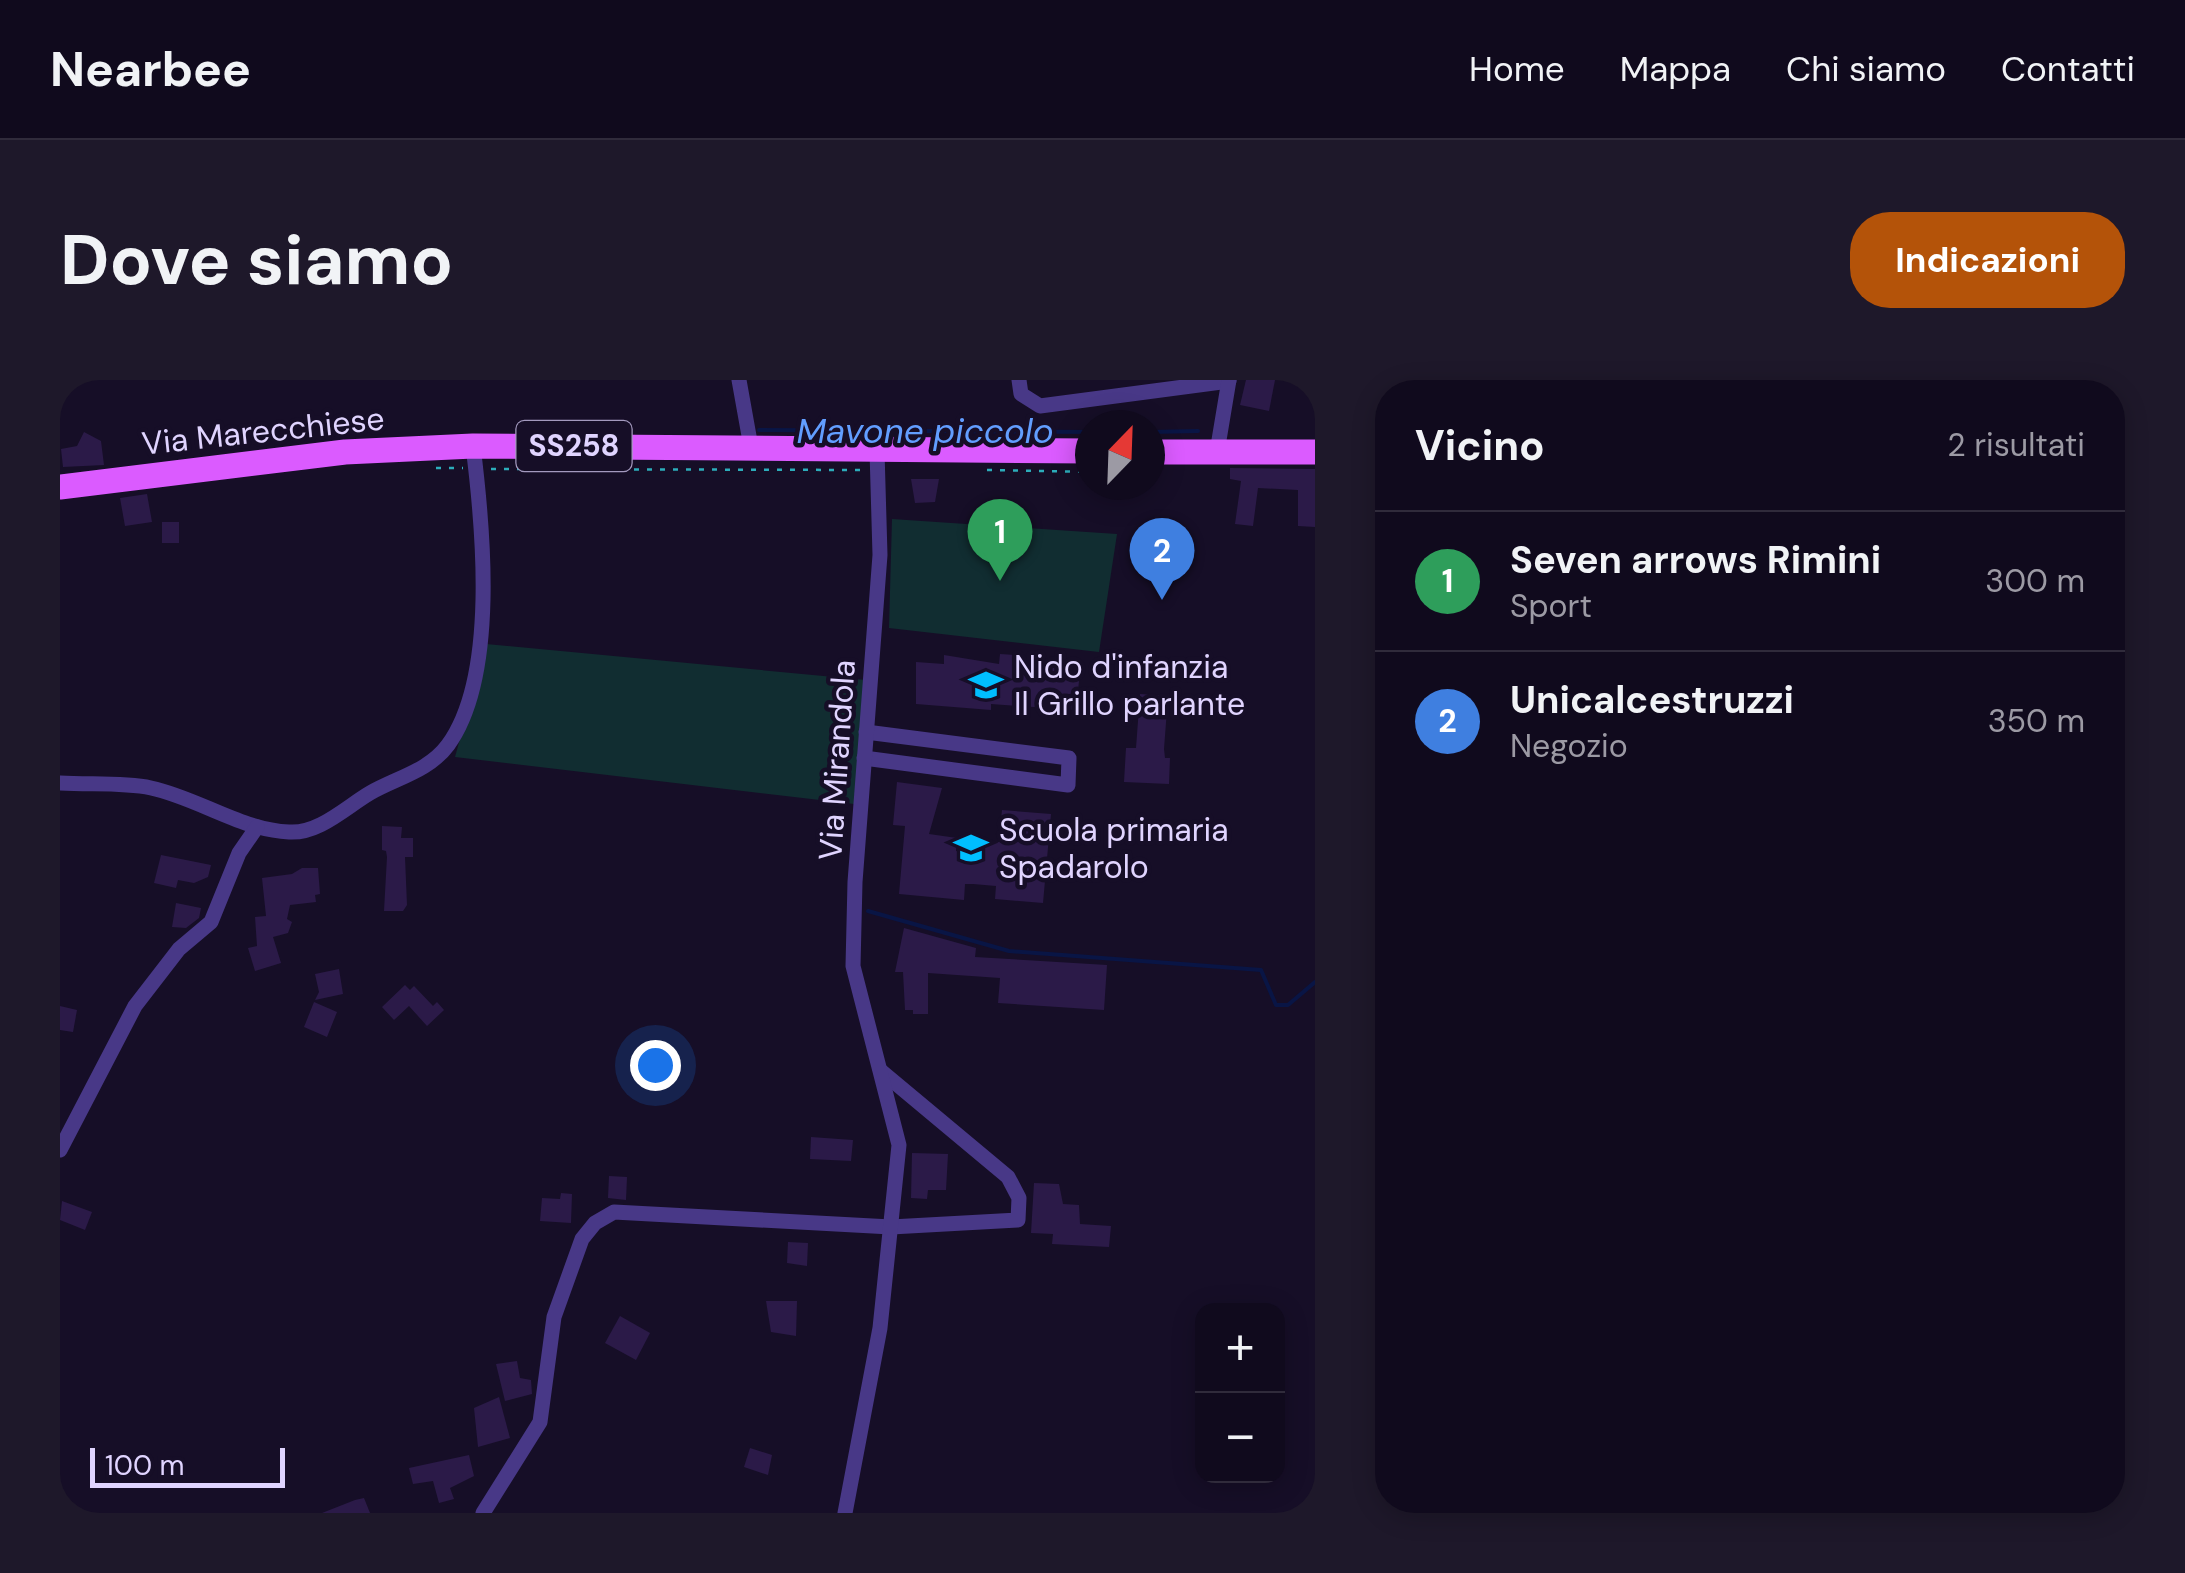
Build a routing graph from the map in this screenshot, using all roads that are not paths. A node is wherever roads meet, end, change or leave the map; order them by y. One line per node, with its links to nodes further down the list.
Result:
1 (739, 380): 4 (street)
2 (1019, 380): 3 (street)
3 (1229, 381): 6 (street)
4 (751, 448): 9 (main road, Via Marecchiese / SS258); 10 (main road, Via Marecchiese / SS258)
5 (1165, 452): 6 (main road)
6 (1216, 452): 7 (main road)
7 (1315, 452)
8 (1075, 453): 10 (main road, Via Marecchiese / SS258)
9 (477, 457): 11 (main road, Via Marecchiese / SS258); 15 (street)
10 (873, 460): 12 (street, Via Mirandola)
11 (60, 487)
12 (866, 732): 13 (street, Via Mirandola); 13 (street)
13 (864, 758): 16 (street, Via Mirandola)
14 (60, 783): 15 (street)
15 (256, 828): 17 (street)
16 (880, 1071): 18 (street, Via Mirandola); 18 (street)
17 (60, 1150)
18 (891, 1227): 19 (street); 20 (street, Via Mirandola)
19 (484, 1513)
20 (845, 1513)

